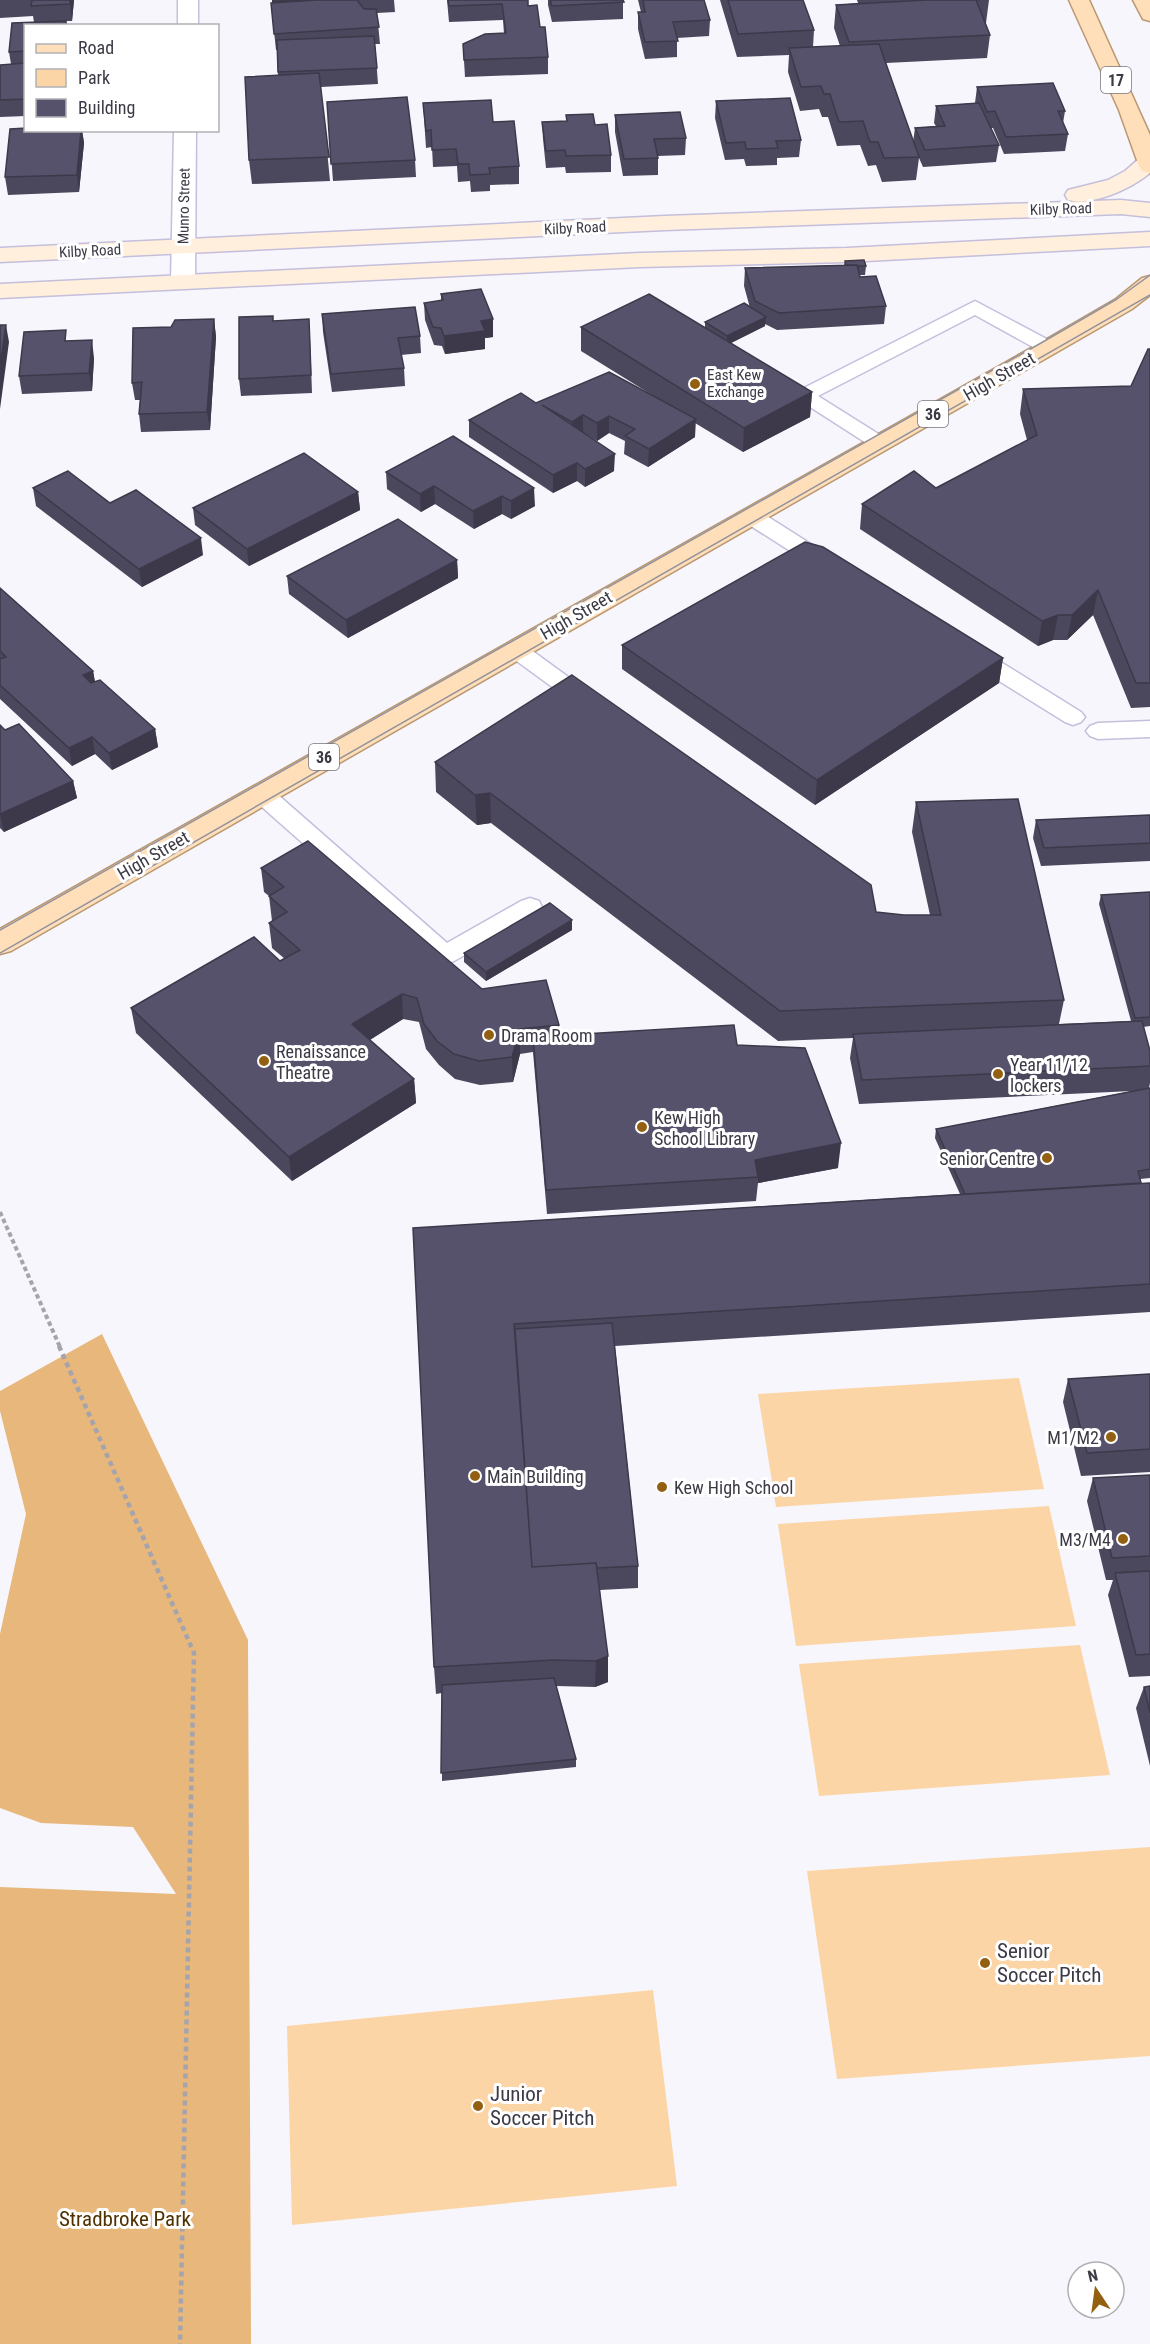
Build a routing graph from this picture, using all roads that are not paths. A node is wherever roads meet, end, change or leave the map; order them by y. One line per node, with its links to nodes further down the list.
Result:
1 (188, 0): 5 (street)
2 (1079, 0): 7 (main road, 17)
3 (1143, 0): 4 (main road)
4 (1150, 15)
5 (188, 24)
6 (185, 132): 11 (street, Munro Street)
7 (1150, 164): 9 (street)
8 (1150, 210): 9 (street, Kilby Road)
9 (962, 212): 11 (street, Kilby Road); 12 (street)
10 (1150, 239): 12 (street, Kilby Road)
11 (183, 246): 13 (street, Kilby Road); 14 (street, Munro Street)
12 (964, 249): 14 (street, Kilby Road)
13 (0, 255)
14 (183, 282): 16 (street, Kilby Road)
15 (1150, 283): 17 (main road, High Street / 36)
16 (0, 291)
17 (1049, 348): 18 (main road, High Street / 36); 18 (lane)
18 (881, 444): 19 (main road, High Street / 36)
19 (751, 516): 20 (lane); 22 (main road, High Street / 36)
20 (850, 578)
21 (951, 641): 24 (lane)
22 (514, 650): 23 (lane); 27 (main road, High Street / 36)
23 (605, 715)
24 (1073, 717)
25 (1150, 729): 26 (lane)
26 (1098, 731)
27 (261, 793): 28 (lane); 29 (main road, High Street / 36)
28 (530, 907)
29 (0, 943)

